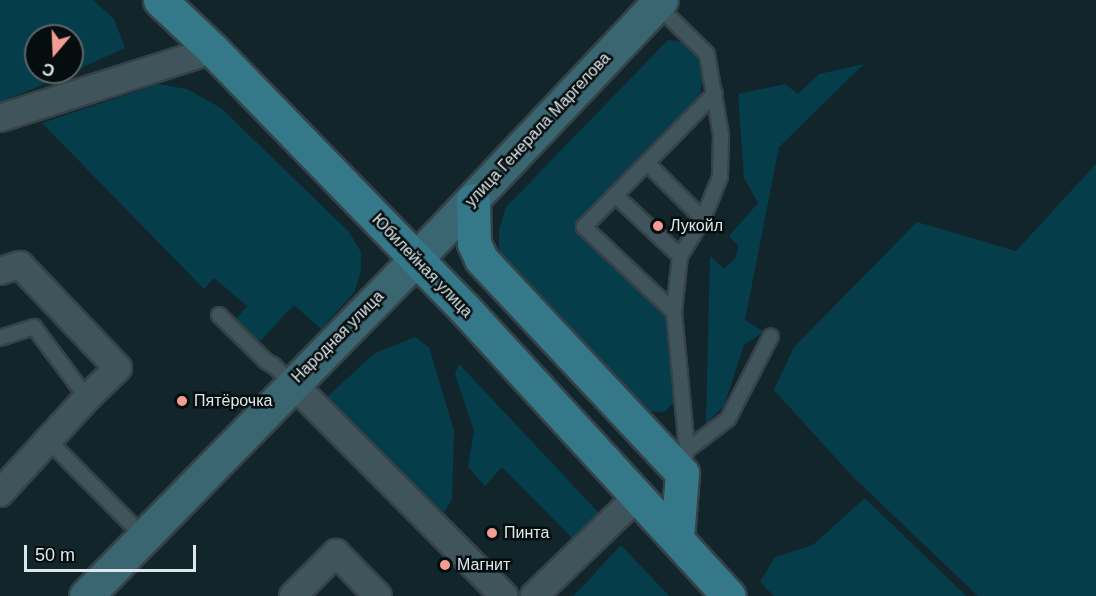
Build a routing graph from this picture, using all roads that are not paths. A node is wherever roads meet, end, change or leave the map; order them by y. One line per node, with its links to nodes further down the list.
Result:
1 (160, 0): 3 (main road, Юбилейная улица)
2 (659, 2): 4 (lane); 8 (street, улица Генерала Маргелова)
3 (213, 50): 5 (street); 11 (main road, Юбилейная улица)
4 (715, 93): 6 (lane); 9 (lane)
5 (0, 118)
6 (646, 163): 7 (lane); 9 (lane)
7 (615, 195): 10 (lane); 13 (lane)
8 (473, 200): 11 (street, улица Генерала Маргелова); 20 (main road)
9 (703, 219): 10 (lane)
10 (680, 256): 13 (lane)
11 (415, 260): 17 (street, Народная улица); 22 (main road, Юбилейная улица)
12 (0, 272): 18 (street)
13 (674, 312): 20 (lane)
14 (219, 315): 17 (lane)
15 (771, 336): 20 (lane)
16 (0, 338): 18 (lane)
17 (293, 384): 23 (street, Народная улица); 28 (street)
18 (87, 398): 19 (street)
19 (49, 441): 21 (street); 23 (lane)
20 (684, 461): 24 (main road)
21 (0, 494)
22 (637, 497): 24 (main road, Юбилейная улица); 29 (street)
23 (143, 536): 25 (street, Народная улица)
24 (677, 539): 30 (main road, Юбилейная улица)
25 (86, 596)
26 (293, 596): 27 (street)
27 (378, 596)
28 (504, 596)
29 (534, 596)
30 (729, 596)

